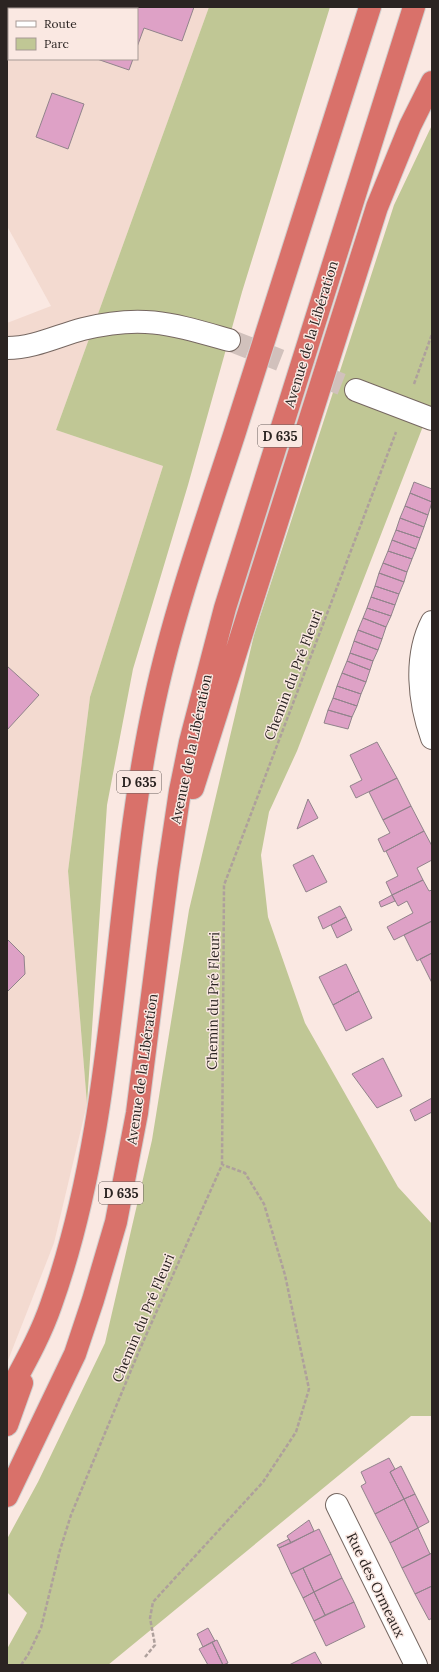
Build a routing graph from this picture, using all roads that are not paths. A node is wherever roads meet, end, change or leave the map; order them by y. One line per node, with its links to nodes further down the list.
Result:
1 (370, 7): 11 (highway, D 635)
2 (414, 7): 10 (highway, Avenue de la Libération / D 635)
3 (432, 82): 10 (highway)
4 (229, 340): 5 (street)
5 (7, 348)
6 (356, 390): 7 (street)
7 (432, 419)
8 (432, 622): 9 (street)
9 (432, 738)
10 (168, 871): 14 (highway, Avenue de la Libération / D 635)
11 (39, 1337): 12 (highway, D 635); 13 (highway)
12 (7, 1396)
13 (7, 1425)
14 (7, 1496)
15 (336, 1505): 16 (street, Rue des Ormeaux)
16 (416, 1665)

